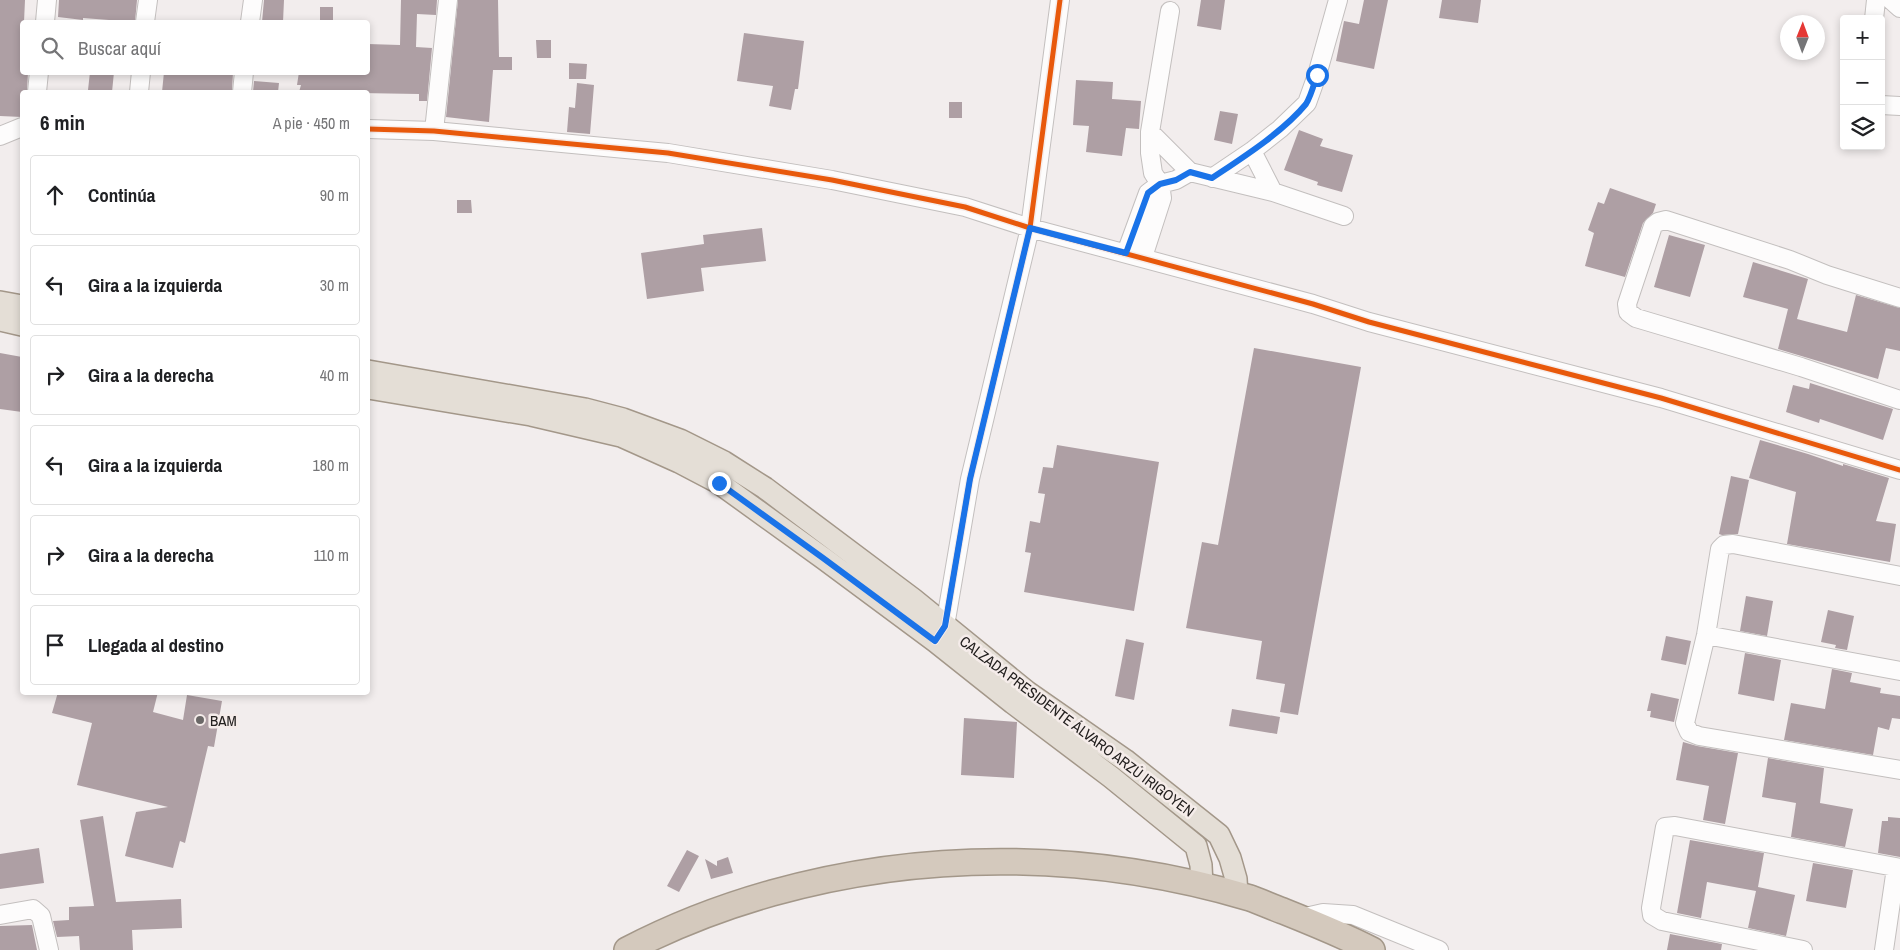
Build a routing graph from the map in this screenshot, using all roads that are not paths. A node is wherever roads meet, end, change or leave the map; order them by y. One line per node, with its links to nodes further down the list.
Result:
1 (47, 0): 12 (street)
2 (148, 0): 13 (street)
3 (253, 0): 14 (street)
4 (448, 0): 25 (street)
5 (1060, 0): 34 (street)
6 (1338, 0): 28 (street)
7 (1876, 0): 11 (street)
8 (1891, 0): 9 (street)
9 (1900, 8)
10 (1170, 11): 26 (street)
11 (1874, 15)
12 (45, 20)
13 (145, 20)
14 (250, 20)
15 (39, 75): 18 (street)
16 (141, 75): 19 (street)
17 (244, 75): 20 (street)
18 (36, 90)
19 (139, 90)
20 (242, 90)
21 (1885, 105): 22 (street)
22 (1900, 106)
23 (20, 128): 27 (street)
24 (370, 129): 25 (street)
25 (434, 131): 34 (street)
26 (1150, 132): 29 (street); 31 (street)
27 (0, 136)
28 (1252, 151): 30 (street); 32 (street)
29 (1190, 172): 30 (street); 31 (street)
30 (1212, 178): 32 (street)
31 (1160, 184): 35 (street)
32 (1273, 192): 33 (street)
33 (1344, 216)
34 (1030, 228): 35 (street); 46 (street)
35 (1135, 255): 44 (street)
36 (1900, 298): 43 (street)
37 (0, 302): 38 (main road)
38 (20, 306)
39 (0, 320): 40 (main road)
40 (20, 325)
41 (370, 371): 46 (main road, CALZADA PRESIDENTE ÁLVARO ARZÚ IRIGOYEN)
42 (370, 388): 46 (main road, CALZADA PRESIDENTE ÁLVARO ARZÚ IRIGOYEN)
43 (1900, 400)
44 (1900, 470)
45 (1900, 576): 47 (street)
46 (940, 634): 51 (main road, CALZADA PRESIDENTE ÁLVARO ARZÚ IRIGOYEN); 52 (main road, CALZADA PRESIDENTE ÁLVARO ARZÚ IRIGOYEN)
47 (1706, 635): 48 (street); 49 (street)
48 (1900, 671)
49 (1900, 770)
50 (1898, 868): 59 (street); 60 (street)
51 (1202, 886): 52 (highway); 56 (highway)
52 (1237, 895): 54 (highway)
53 (0, 915): 55 (street)
54 (1301, 918): 57 (highway); 58 (street)
55 (49, 950)
56 (627, 950)
57 (1372, 950)
58 (1439, 950)
59 (1803, 950)
60 (1884, 950)

